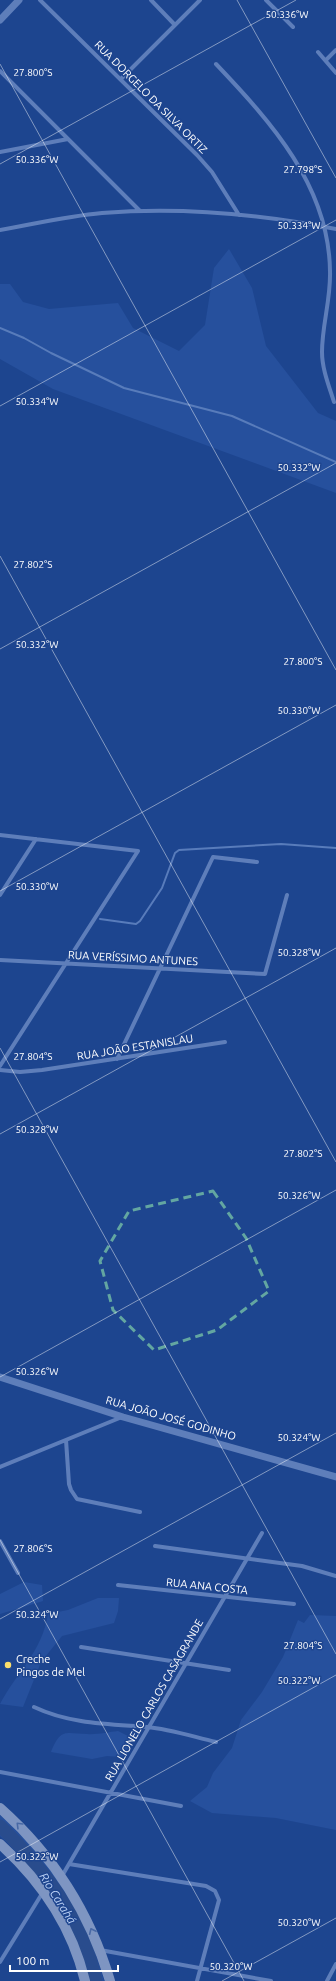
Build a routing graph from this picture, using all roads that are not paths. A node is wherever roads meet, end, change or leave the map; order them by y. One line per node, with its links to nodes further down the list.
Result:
1 (19, 0): 6 (street)
2 (40, 0): 15 (street, RUA DORGELO DA SILVA ORTIZ)
3 (150, 0): 7 (street)
4 (200, 0): 7 (street)
5 (266, 0): 8 (street)
6 (0, 20)
7 (176, 25): 15 (street)
8 (293, 27)
9 (336, 50): 11 (street)
10 (318, 52): 11 (street)
11 (326, 60): 14 (street)
12 (216, 64): 20 (street)
13 (0, 71): 16 (street)
14 (336, 73)
15 (121, 79): 19 (street, RUA DORGELO DA SILVA ORTIZ)
16 (68, 139): 17 (street); 18 (street)
17 (0, 152)
18 (140, 211): 19 (street); 22 (street)
19 (239, 215): 20 (street)
20 (325, 227): 21 (street); 23 (street)
21 (336, 229)
22 (0, 230)
23 (334, 402)
24 (0, 835): 25 (street)
25 (36, 839): 27 (street); 30 (street)
26 (257, 862): 31 (street)
27 (0, 895)
28 (287, 895): 31 (street, RUA VERÍSSIMO ANTUNES)
29 (0, 960): 30 (street, RUA VERÍSSIMO ANTUNES)
30 (66, 964): 31 (street, RUA VERÍSSIMO ANTUNES); 34 (street)
31 (160, 969): 33 (street)
32 (225, 1042): 33 (street, RUA JOÃO ESTANISLAU)
33 (117, 1058): 35 (street, RUA JOÃO ESTANISLAU)
34 (0, 1066)
35 (0, 1070)
36 (0, 1377): 37 (street, RUA JOÃO JOSÉ GODINHO)
37 (123, 1417): 38 (street); 40 (street, RUA JOÃO JOSÉ GODINHO)
38 (66, 1440): 39 (street); 41 (street)
39 (0, 1467)
40 (336, 1477)
41 (140, 1512)
42 (262, 1533): 45 (street, RUA LIONELO CARLOS CASAGRANDE)
43 (0, 1541): 46 (street)
44 (155, 1546): 45 (street)
45 (247, 1559): 47 (street); 49 (street, RUA LIONELO CARLOS CASAGRANDE)
46 (18, 1573)
47 (336, 1576)
48 (118, 1585): 49 (street, RUA ANA COSTA)
49 (225, 1597): 50 (street, RUA ANA COSTA); 52 (street, RUA LIONELO CARLOS CASAGRANDE)
50 (294, 1604)
51 (81, 1647): 52 (street)
52 (186, 1663): 53 (street); 55 (street, RUA LIONELO CARLOS CASAGRANDE)
53 (229, 1670)
54 (34, 1707): 55 (street)
55 (149, 1727): 56 (street); 58 (street, RUA LIONELO CARLOS CASAGRANDE)
56 (216, 1742)
57 (0, 1772): 58 (street)
58 (110, 1793): 59 (street); 62 (street, RUA LIONELO CARLOS CASAGRANDE)
59 (181, 1806)
60 (0, 1808): 63 (main road, one-way to 60)
61 (0, 1844): 64 (main road)
62 (69, 1864): 63 (street, RUA LIONELO CARLOS CASAGRANDE); 68 (street)
63 (62, 1876): 65 (main road, one-way to 63)
64 (43, 1891): 66 (street); 69 (main road)
65 (100, 1950): 68 (street); 70 (main road)
66 (0, 1962)
67 (336, 1964): 73 (street)
68 (201, 1968): 71 (street); 72 (street)
69 (85, 1981)
70 (110, 1981)
71 (197, 1981)
72 (271, 1981)
73 (327, 1981)

